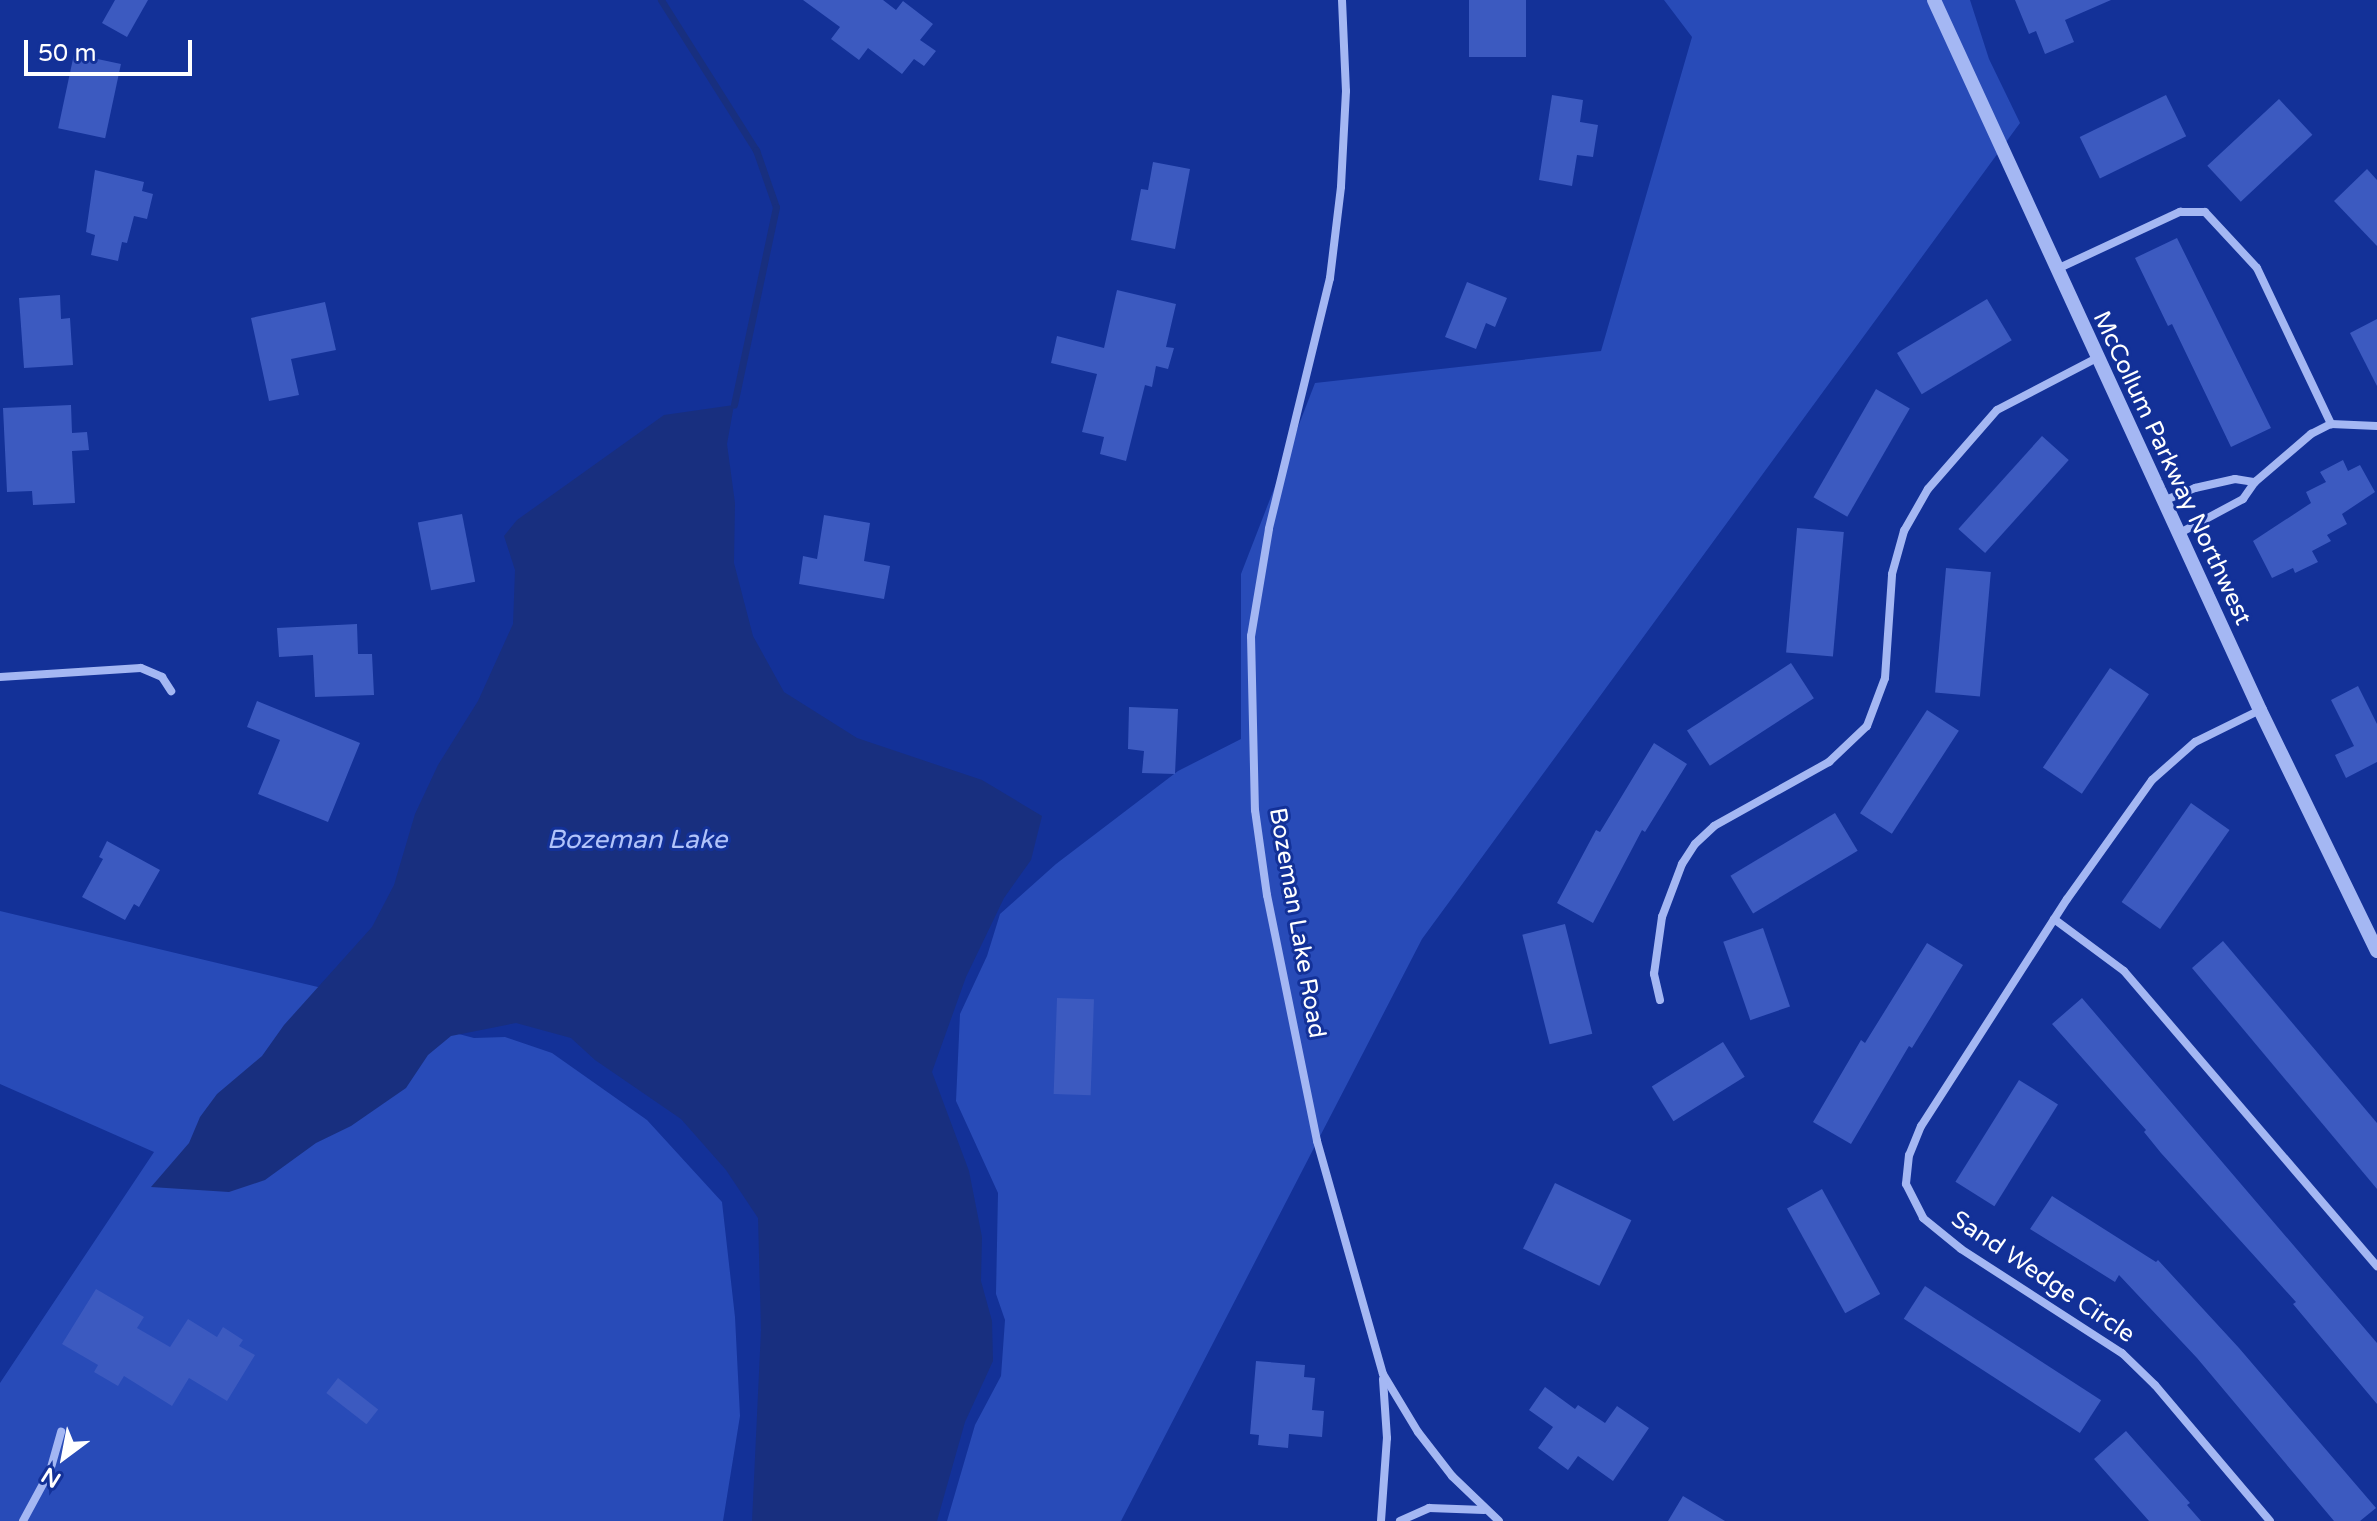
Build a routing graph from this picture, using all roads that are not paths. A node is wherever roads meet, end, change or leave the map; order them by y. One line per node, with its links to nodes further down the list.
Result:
1 (1342, 0): 17 (street, Bozeman Lake Road)
2 (1934, 0): 3 (street, McCollum Parkway Northwest)
3 (2056, 270): 4 (street, McCollum Parkway Northwest); 5 (street)
4 (2097, 358): 8 (street, McCollum Parkway Northwest); 15 (street)
5 (2331, 424): 6 (street); 7 (street)
6 (2377, 426)
7 (2255, 482): 8 (street); 9 (street)
8 (2163, 501): 9 (street, McCollum Parkway Northwest)
9 (2178, 534): 12 (street, McCollum Parkway Northwest)
10 (0, 677): 11 (street)
11 (171, 691)
12 (2260, 710): 13 (street, Sand Wedge Circle); 14 (street, McCollum Parkway Northwest)
13 (2054, 919): 16 (street); 24 (street, Sand Wedge Circle)
14 (2377, 951)
15 (1660, 1000)
16 (2377, 1266)
17 (1383, 1374): 19 (street, Bozeman Lake Road); 21 (street)
18 (61, 1432): 20 (street)
19 (1484, 1510): 22 (street); 23 (street, Bozeman Lake Road)
20 (23, 1521)
21 (1381, 1521)
22 (1400, 1521)
23 (1499, 1521)
24 (2270, 1521)

